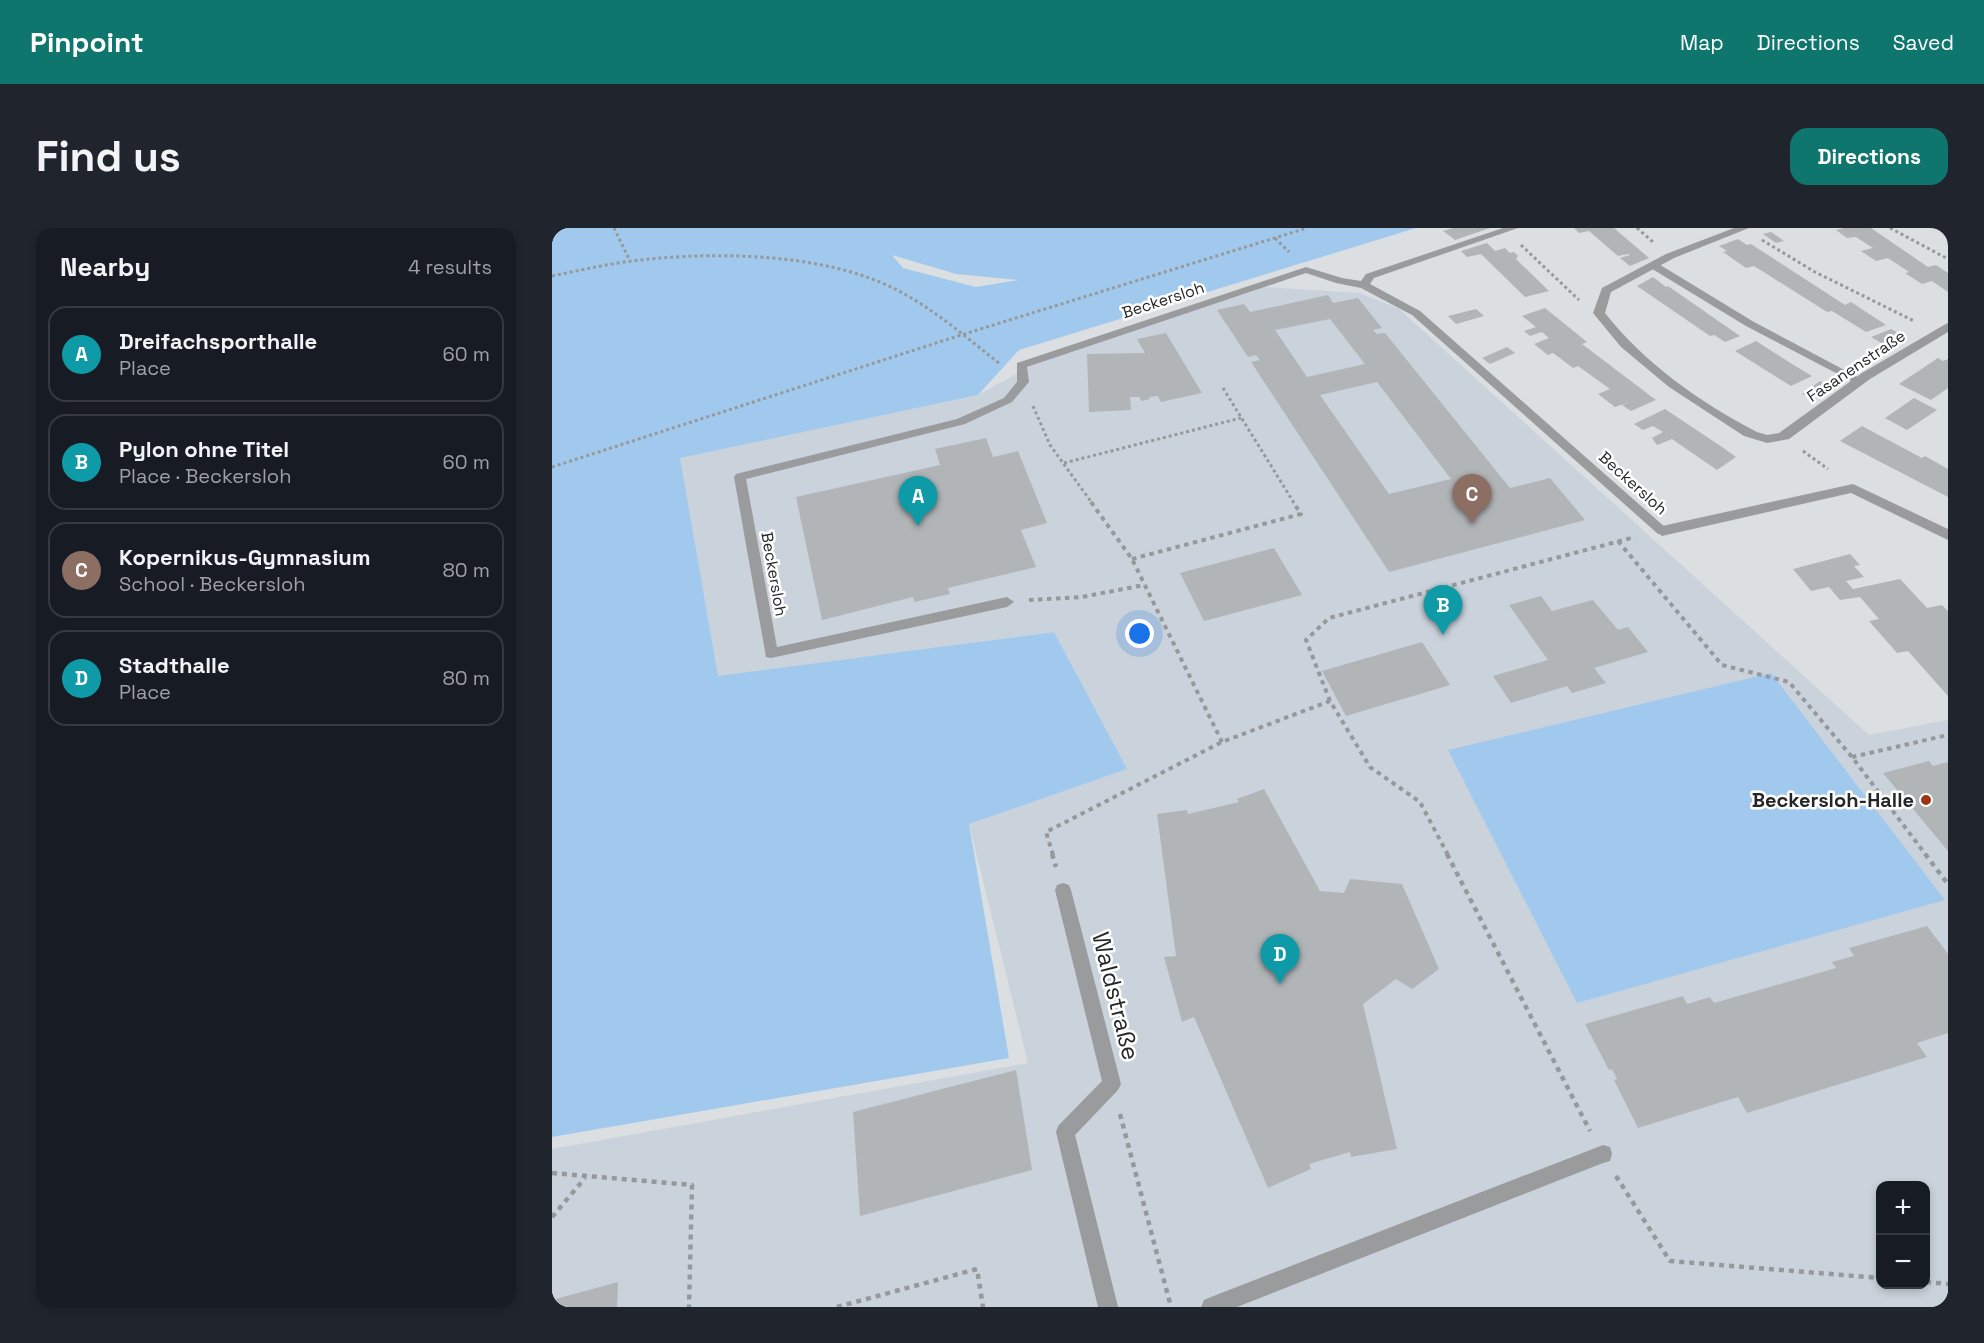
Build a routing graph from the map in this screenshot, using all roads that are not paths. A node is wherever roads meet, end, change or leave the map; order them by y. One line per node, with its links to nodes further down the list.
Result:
1 (1744, 228): 3 (street)
2 (1509, 229): 4 (lane)
3 (1653, 265): 6 (lane); 6 (street, Fasanenstraße)
4 (1364, 285): 7 (lane, Beckersloh); 9 (lane, Beckersloh)
5 (1943, 330): 6 (street, Fasanenstraße)
6 (1859, 381)
7 (1662, 531): 8 (street, Beckersloh)
8 (1948, 535)
9 (1007, 602)
10 (1063, 890): 12 (lane, Waldstraße)
11 (1602, 1154): 13 (lane)
12 (1108, 1307)
13 (1211, 1307)

